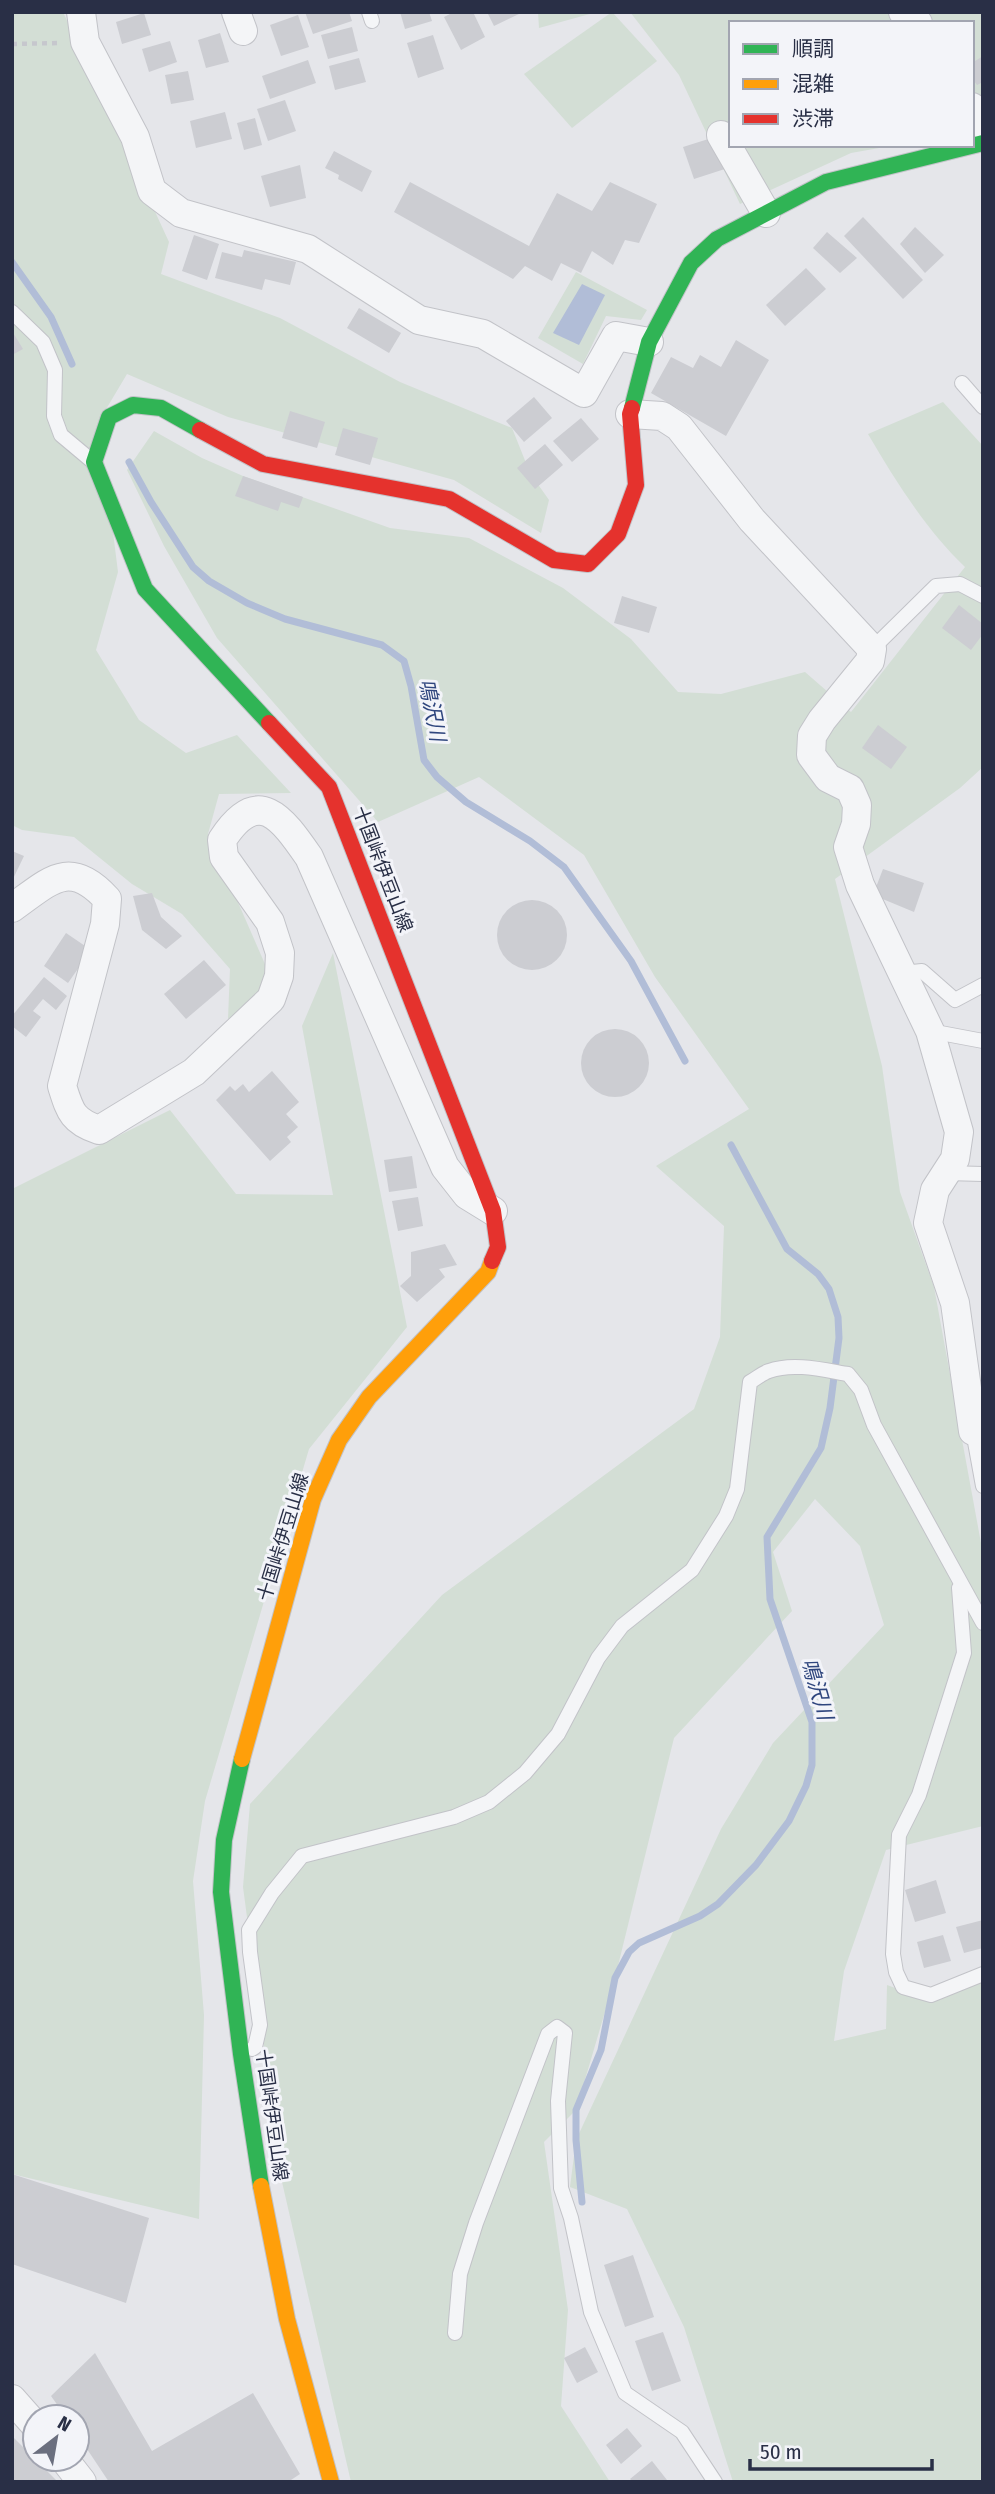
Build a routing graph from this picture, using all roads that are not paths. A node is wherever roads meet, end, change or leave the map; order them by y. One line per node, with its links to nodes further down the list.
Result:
1 (81, 12): 8 (street)
2 (974, 111): 3 (street)
3 (983, 129)
4 (721, 135): 6 (street)
5 (967, 147): 6 (main road)
6 (766, 213): 8 (main road)
7 (12, 312): 12 (lane)
8 (649, 342): 11 (main road)
9 (962, 383): 10 (lane)
10 (983, 407)
11 (630, 414): 12 (main road); 14 (street)
12 (94, 463): 22 (main road, 十国峠伊豆山線)
13 (983, 596): 14 (lane)
14 (872, 649): 16 (street)
15 (12, 908): 22 (street)
16 (902, 973): 17 (lane); 18 (street)
17 (983, 985)
18 (930, 1031): 19 (lane); 20 (street)
19 (983, 1041)
20 (946, 1173): 21 (lane); 23 (street)
21 (983, 1174)
22 (493, 1210): 28 (main road, 十国峠伊豆山線)
23 (978, 1430): 24 (lane)
24 (983, 1486)
25 (959, 1583): 26 (lane); 27 (lane); 28 (lane)
26 (983, 1623)
27 (983, 1974)
28 (241, 2054): 30 (main road, 十国峠伊豆山線)
29 (455, 2333): 31 (lane)
30 (331, 2482)
31 (715, 2482)

